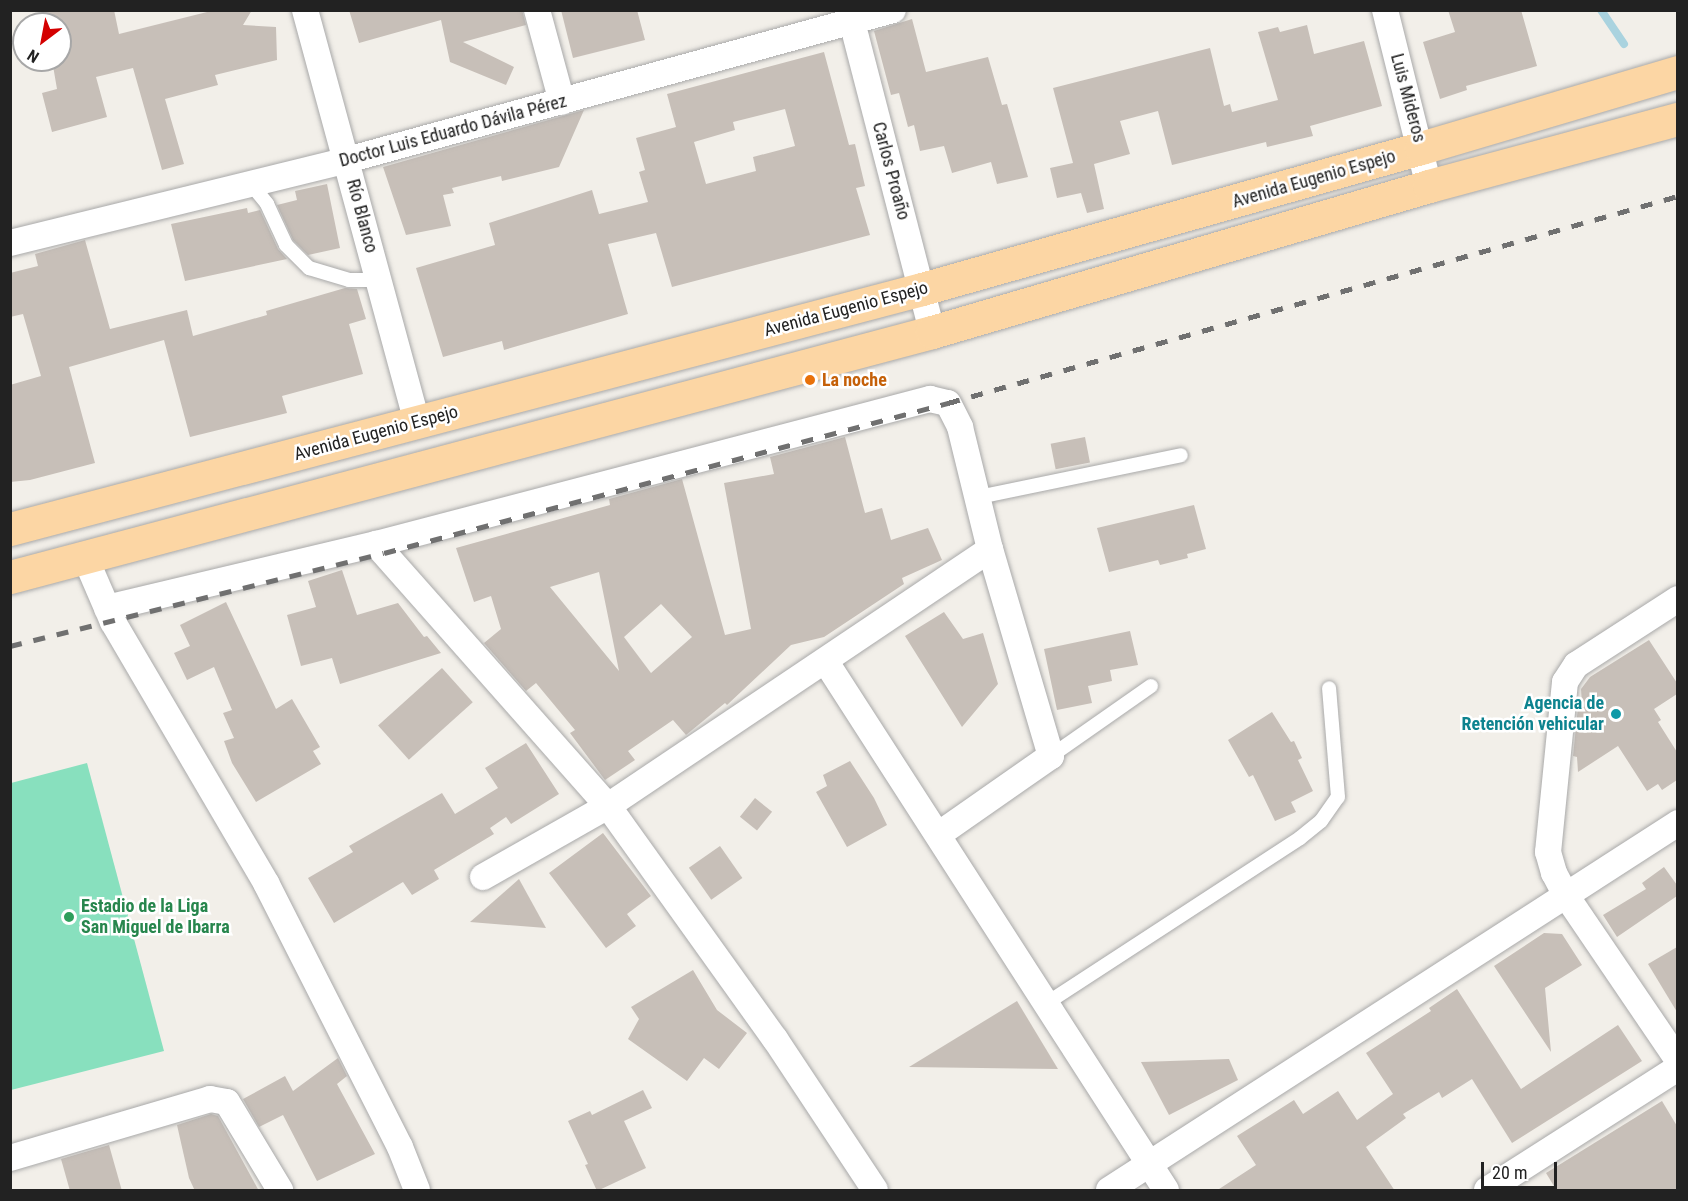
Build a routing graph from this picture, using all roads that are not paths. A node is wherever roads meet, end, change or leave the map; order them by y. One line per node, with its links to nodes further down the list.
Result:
1 (305, 10): 10 (street, Río Blanco)
2 (537, 10): 7 (street)
3 (892, 10): 5 (street, Doctor Luis Eduardo Dávila Pérez)
4 (1385, 10): 9 (street, Luis Mideros)
5 (850, 16): 7 (street, Doctor Luis Eduardo Dávila Pérez); 15 (street, Carlos Proaño)
6 (1677, 72): 9 (main road, Avenida Eugenio Espejo)
7 (562, 102): 10 (street, Doctor Luis Eduardo Dávila Pérez)
8 (1677, 119): 12 (main road)
9 (1421, 148): 12 (street, Luis Mideros); 15 (main road, Avenida Eugenio Espejo)
10 (347, 160): 11 (street, Doctor Luis Eduardo Dávila Pérez); 14 (street, Río Blanco)
11 (251, 183): 13 (street, Doctor Luis Eduardo Dávila Pérez); 14 (lane)
12 (1429, 186): 16 (main road)
13 (10, 243)
14 (378, 280): 17 (street, Río Blanco)
15 (922, 289): 16 (street, Carlos Proaño); 17 (main road, Avenida Eugenio Espejo)
16 (932, 332): 23 (main road)
17 (417, 423): 20 (main road, Avenida Eugenio Espejo)
18 (1181, 455): 19 (lane)
19 (979, 497): 21 (street); 22 (street)
20 (10, 529)
21 (376, 544): 26 (street); 31 (street)
22 (990, 549): 27 (street); 30 (street)
23 (85, 557): 24 (main road); 26 (street)
24 (10, 577)
25 (1677, 599): 35 (street)
26 (107, 608): 41 (street)
27 (826, 662): 31 (street); 33 (street)
28 (1151, 686): 30 (lane)
29 (1329, 688): 36 (lane)
30 (1051, 756): 33 (street)
31 (608, 806): 34 (street); 43 (street)
32 (1677, 823): 35 (street)
33 (939, 834): 36 (street)
34 (483, 877)
35 (1565, 894): 37 (street); 40 (street)
36 (1047, 1003): 40 (street)
37 (1677, 1060)
38 (1677, 1068): 46 (street)
39 (10, 1158): 42 (street)
40 (1150, 1164): 44 (street); 45 (street)
41 (408, 1187)
42 (280, 1191)
43 (875, 1191)
44 (1109, 1191)
45 (1166, 1191)
46 (1487, 1191)

